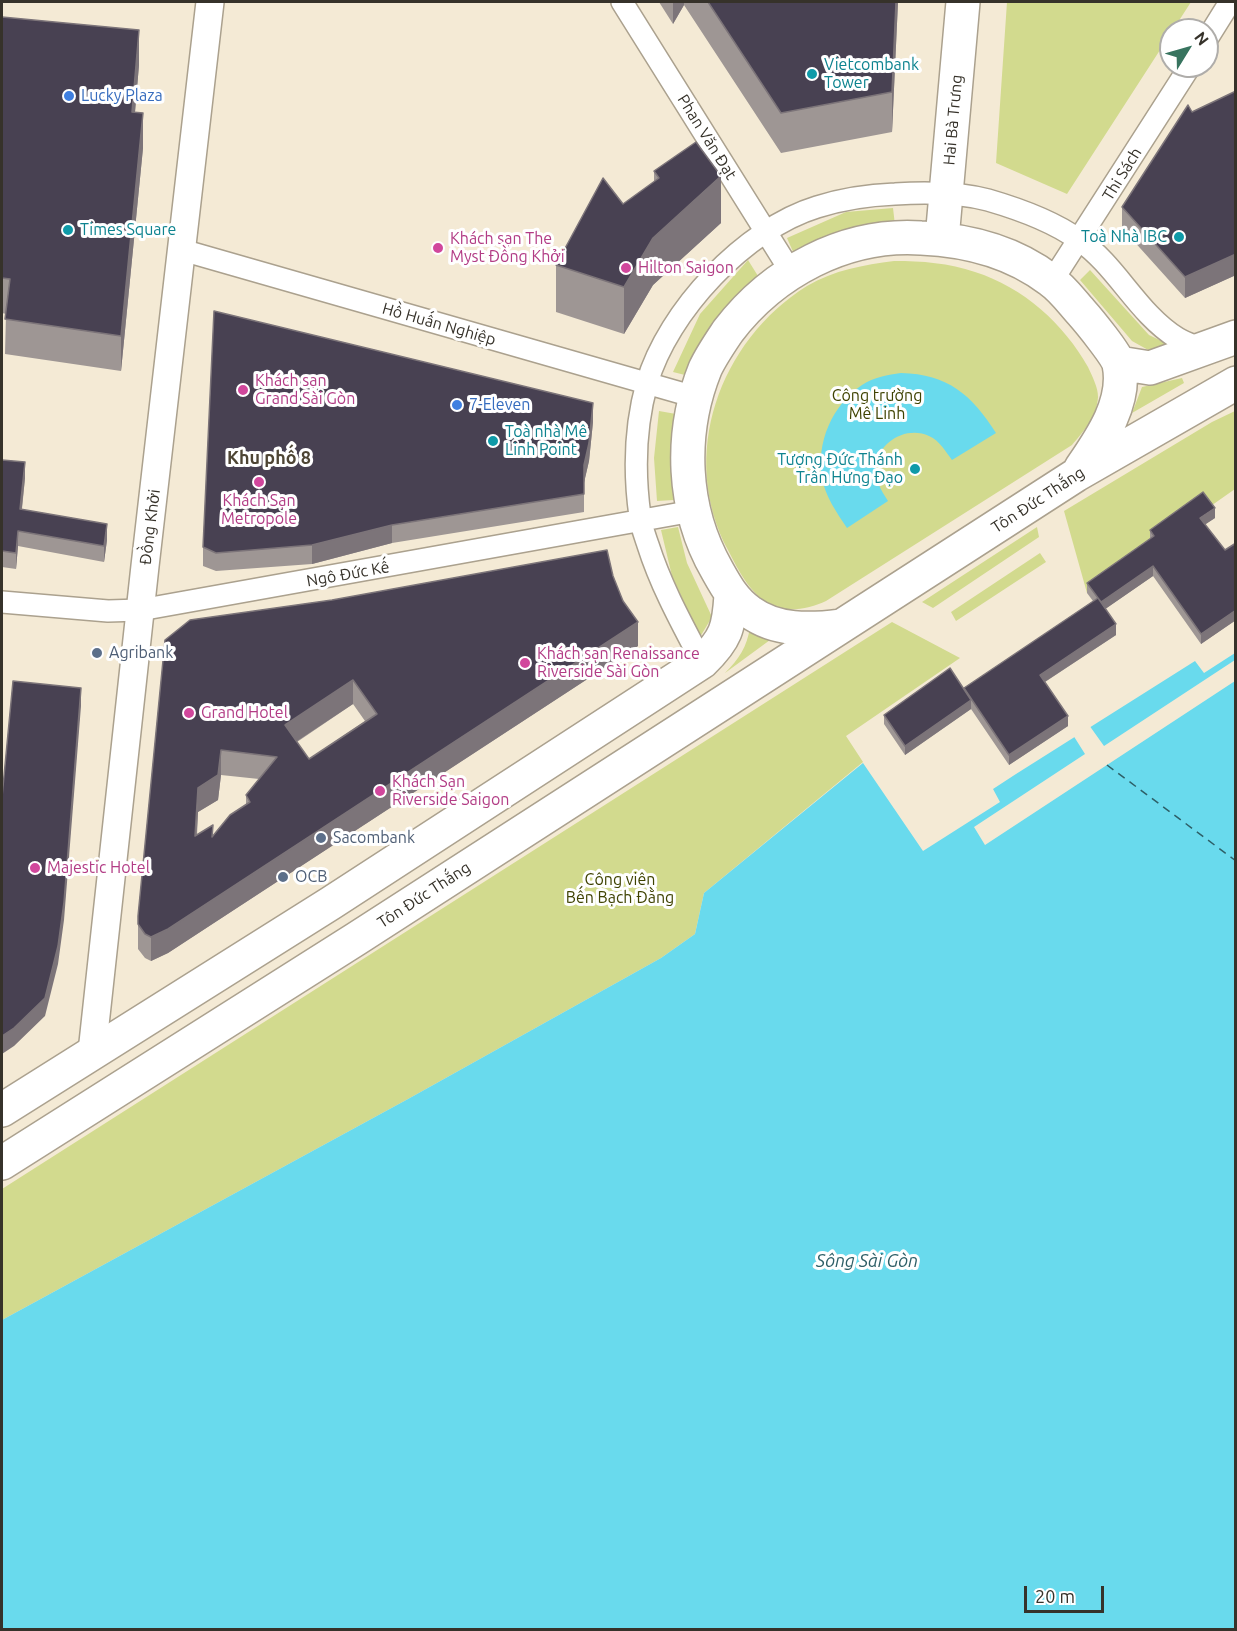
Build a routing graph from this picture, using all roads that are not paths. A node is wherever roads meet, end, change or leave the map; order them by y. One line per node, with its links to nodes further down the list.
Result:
1 (210, 2): 11 (street, Ðồng Khởi)
2 (622, 2): 8 (street, Phan Văn Ðạt)
3 (963, 2): 7 (main road, Hai Bà Trưng)
4 (1230, 2): 5 (street)
5 (1219, 20)
6 (1182, 78): 10 (street, Thi Sách)
7 (947, 193): 8 (street); 9 (main road, Hai Bà Trưng); 10 (street)
8 (766, 232): 12 (street, Phan Văn Ðạt); 18 (street)
9 (942, 239): 12 (main road); 13 (main road)
10 (1079, 240): 13 (street, Thi Sách); 15 (street)
11 (182, 250): 18 (street, Hồ Huấn Nghiệp); 25 (street, Ðồng Khởi)
12 (791, 272): 19 (main road)
13 (1052, 281): 16 (main road)
14 (1236, 337): 15 (main road)
15 (1204, 350): 16 (main road)
16 (1119, 363): 20 (main road)
17 (1236, 383): 20 (main road, Tôn Đức Thắng)
18 (647, 384): 19 (street, Hồ Huấn Nghiệp); 22 (street)
19 (696, 397): 21 (main road)
20 (1076, 475): 26 (main road, Tôn Đức Thắng)
21 (693, 511): 22 (street, Ngô Ðức Kế); 23 (main road)
22 (641, 520): 25 (street, Ngô Ðức Kế); 27 (street)
23 (731, 595): 26 (main road); 27 (main road)
24 (2, 602): 25 (street, Ngô Ðức Kế)
25 (140, 610): 28 (street, Ðồng Khởi)
26 (844, 625): 30 (main road, Tôn Ðức Thắng)
27 (702, 662): 28 (main road)
28 (92, 1053): 29 (main road)
29 (2, 1110)
30 (2, 1163)

